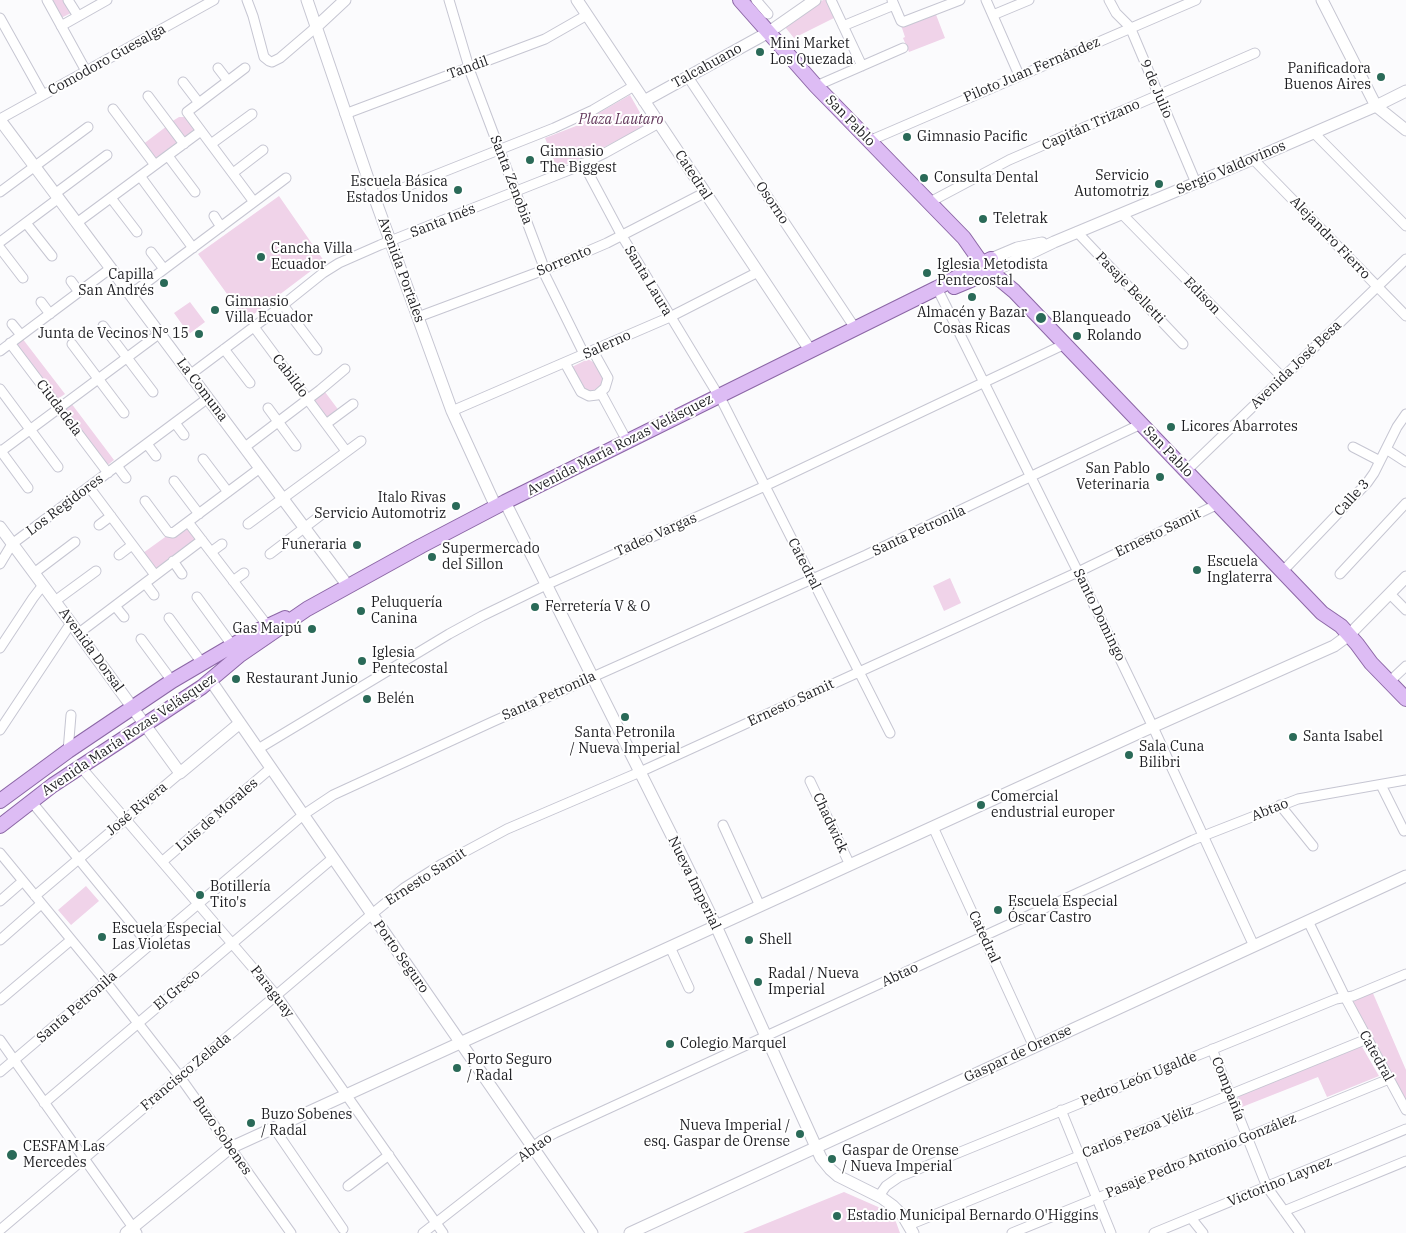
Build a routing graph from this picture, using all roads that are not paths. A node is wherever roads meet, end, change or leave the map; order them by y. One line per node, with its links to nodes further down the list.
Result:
1 (47, 0): 27 (street)
2 (68, 0): 25 (street)
3 (107, 0): 25 (street)
4 (214, 0): 20 (street, Comodoro Guesalga)
5 (246, 0): 30 (street)
6 (306, 0): 30 (street, Avenida Portales)
7 (346, 0): 30 (street)
8 (449, 0): 37 (street, Santa Zenobia)
9 (577, 0): 23 (street, Catedral)
10 (740, 0): 21 (main road, San Pablo)
11 (816, 0): 31 (street, Talcahuano)
12 (831, 0): 28 (street)
13 (960, 0): 19 (street)
14 (986, 0): 24 (street)
15 (1029, 0): 24 (street)
16 (1109, 0): 29 (street, 9 de Julio)
17 (1194, 0): 29 (street, Piloto Juan Fernández)
18 (1322, 0): 51 (street)
19 (893, 3): 28 (street)
20 (198, 4): 38 (street, Comodoro Guesalga)
21 (752, 4): 22 (street, San Pablo); 31 (main road, San Pablo)
22 (768, 14)
23 (587, 15): 37 (street, Tandil); 43 (street, Catedral)
24 (993, 15): 39 (street)
25 (78, 16): 27 (street)
26 (0, 18): 46 (street)
27 (61, 26): 38 (street)
28 (843, 26): 34 (street)
29 (1130, 27): 39 (street, Piloto Juan Fernández); 48 (street, 9 de Julio)
30 (315, 28): 54 (street, Avenida Portales)
31 (769, 32): 40 (street, Talcahuano); 44 (main road, San Pablo)
32 (903, 48): 34 (street)
33 (1255, 53): 48 (street, Capitán Trizano)
34 (862, 66): 44 (street)
35 (218, 68): 41 (street)
36 (245, 68): 41 (street)
37 (470, 68): 54 (street, Tandil); 65 (street, Santa Zenobia)
38 (86, 71): 46 (street, Comodoro Guesalga)
39 (1019, 75): 61 (street, Piloto Juan Fernández)
40 (688, 77): 49 (street, Talcahuano); 121 (street, Osorno)
41 (228, 81): 50 (street)
42 (182, 82): 50 (street)
43 (634, 86): 49 (street, Catedral); 65 (street)
44 (816, 86): 61 (main road, San Pablo)
45 (1406, 90): 51 (street, Sergio Valdovinos)
46 (43, 96): 55 (street, Comodoro Guesalga)
47 (148, 96): 62 (street)
48 (1159, 96): 75 (street, 9 de Julio); 84 (street, Capitán Trizano)
49 (644, 101): 56 (street, Catedral)
50 (199, 103): 59 (street)
51 (1376, 106): 58 (street); 60 (street, Sergio Valdovinos)
52 (113, 110): 70 (street)
53 (252, 114): 63 (street)
54 (345, 114): 82 (street, Avenida Portales)
55 (0, 120): 71 (street, La Comuna)
56 (659, 123): 69 (street, Santa Inés); 79 (street, Catedral)
57 (88, 127): 71 (street)
58 (1406, 130)
59 (201, 131): 62 (street); 63 (street)
60 (1314, 133): 68 (street, Sergio Valdovinos); 90 (street)
61 (869, 141): 84 (main road, San Pablo)
62 (184, 144): 67 (street)
63 (211, 144): 72 (street)
64 (263, 150): 72 (street)
65 (499, 150): 78 (street, Santa Zenobia); 82 (street)
66 (107, 155): 80 (street)
67 (168, 156): 70 (street); 77 (street)
68 (1253, 159): 75 (street, Sergio Valdovinos); 108 (street, Alejandro Fierro)
69 (583, 164): 78 (street, Santa Inés); 93 (street, Santa Laura)
70 (156, 165): 73 (street)
71 (36, 166): 76 (street); 80 (street, La Comuna)
72 (233, 173): 83 (street)
73 (140, 176): 81 (street); 97 (street)
74 (286, 178): 83 (street)
75 (1196, 183): 85 (street, Sergio Valdovinos)
76 (0, 192)
77 (195, 192)
78 (515, 192): 95 (street, Santa Inés); 104 (street, Santa Zenobia)
79 (704, 193): 93 (street, Sorrento); 105 (street, Catedral)
80 (58, 196): 87 (street, La Comuna); 88 (street)
81 (111, 198): 87 (street); 91 (street)
82 (375, 199): 95 (street, Avenida Portales)
83 (254, 202): 89 (street)
84 (930, 202): 101 (main road, San Pablo)
85 (1122, 214): 92 (street, Sergio Valdovinos); 137 (street, Edison)
86 (214, 216): 89 (street)
87 (78, 222): 102 (street, La Comuna)
88 (26, 223): 94 (street); 99 (street)
89 (221, 226): 97 (street)
90 (1406, 226)
91 (137, 232)
92 (1077, 232): 101 (street, Sergio Valdovinos); 127 (street, Pasaje Belletti)
93 (622, 236): 104 (street, Sorrento); 117 (street, Santa Laura)
94 (0, 242)
95 (390, 242): 113 (street, Santa Inés); 116 (street, Avenida Portales)
96 (0, 248): 106 (street)
97 (193, 248): 103 (street)
98 (151, 252): 103 (street)
99 (52, 256)
100 (1406, 260): 108 (street, Avenida José Besa)
101 (991, 266): 109 (main road, Avenida María Rozas Velásquez); 126 (main road, San Pablo)
102 (111, 268): 110 (street); 111 (street, La Comuna)
103 (164, 270): 111 (street)
104 (544, 270): 116 (street, Sorrento); 132 (street, Santa Zenobia)
105 (758, 272): 117 (street, Salerno); 130 (street, Catedral)
106 (23, 278)
107 (71, 281): 110 (street)
108 (1377, 287): 115 (street, Alejandro Fierro); 137 (street, Avenida José Besa)
109 (936, 288): 121 (main road, Avenida María Rozas Velásquez); 140 (street, Santo Domingo)
110 (78, 292): 114 (street)
111 (131, 294): 122 (street, La Comuna)
112 (41, 302): 114 (street)
113 (283, 305): 120 (street, Santa Inés); 129 (street)
114 (50, 314): 123 (street)
115 (1406, 316)
116 (418, 317): 150 (street, Avenida Portales)
117 (670, 317): 132 (street, Salerno); 144 (street, Santa Laura)
118 (12, 324): 123 (street)
119 (103, 326): 133 (street)
120 (254, 327): 128 (street, Santa Inés); 146 (street, Cabildo)
121 (855, 328): 130 (main road, Avenida María Rozas Velásquez)
122 (160, 333): 133 (street); 136 (street, La Comuna)
123 (21, 335): 124 (street)
124 (10, 343): 131 (street); 148 (street, Ciudadela)
125 (72, 344): 138 (street)
126 (1065, 344): 140 (street, Tadeo Vargas); 156 (main road, San Pablo)
127 (1183, 344)
128 (224, 349): 136 (street, Santa Inés); 139 (street)
129 (317, 350)
130 (810, 350): 144 (main road, Avenida María Rozas Velásquez)
131 (0, 351)
132 (589, 352): 134 (street, Salerno); 143 (street, Santa Zenobia)
133 (127, 358): 138 (street); 142 (street)
134 (565, 363): 143 (street); 150 (street, Salerno)
135 (345, 369): 146 (street)
136 (191, 374): 145 (street, La Comuna)
137 (1283, 378): 175 (street, Avenida José Besa)
138 (98, 379): 148 (street); 151 (street)
139 (250, 383)
140 (984, 383): 178 (street, Santo Domingo); 180 (street, Tadeo Vargas)
141 (0, 389): 157 (street)
142 (154, 392)
143 (601, 393): 160 (street)
144 (719, 395): 160 (main road, Avenida María Rozas Velásquez); 180 (street, Catedral)
145 (208, 398): 153 (street, Los Regidores); 163 (street, La Comuna)
146 (308, 400): 154 (street); 155 (street, Cabildo)
147 (353, 404): 155 (street)
148 (59, 408): 157 (street); 176 (street, Ciudadela)
149 (268, 408): 154 (street)
150 (452, 411): 188 (street, Avenida Portales)
151 (124, 413)
152 (1406, 414): 165 (street, Calle 3)
153 (175, 422): 158 (street); 161 (street, Los Regidores)
154 (278, 422): 162 (street); 163 (street)
155 (326, 424): 167 (street, Cabildo)
156 (1141, 424): 175 (main road, San Pablo); 178 (street, Santa Petronila)
157 (30, 429): 166 (street); 173 (street)
158 (184, 435)
159 (361, 440): 167 (street)
160 (626, 441): 188 (main road, Avenida María Rozas Velásquez)
161 (147, 444): 168 (street); 172 (street, Los Regidores)
162 (296, 446)
163 (245, 447): 174 (street, La Comuna)
164 (1353, 447): 170 (street)
165 (1386, 450): 170 (street, Calle 3); 171 (street)
166 (0, 451): 182 (street)
167 (346, 451): 184 (street)
168 (156, 456)
169 (203, 459): 183 (street)
170 (1380, 461): 209 (street, Calle 3)
171 (1406, 462)
172 (117, 466): 176 (street, Los Regidores); 177 (street, Los Regidores)
173 (58, 467)
174 (260, 468): 183 (street); 184 (street, La Comuna)
175 (1186, 471): 187 (main road, San Pablo)
176 (108, 473): 181 (street, Los Regidores)
177 (126, 478)
178 (1031, 478): 208 (street, Santo Domingo); 216 (street, Santa Petronila)
179 (174, 481): 189 (street)
180 (765, 486): 216 (street, Catedral); 220 (street, Tadeo Vargas)
181 (89, 487): 191 (street); 199 (street, Los Regidores)
182 (28, 488)
183 (228, 492): 189 (street)
184 (283, 498): 193 (street); 195 (street, La Comuna)
185 (145, 501): 192 (street)
186 (1406, 503): 213 (street)
187 (1218, 504): 208 (street, Ernesto Samit); 209 (main road, San Pablo)
188 (501, 505): 220 (street, Nueva Imperial); 221 (main road, Avenida María Rozas Velásquez)
189 (199, 514): 192 (street)
190 (321, 515): 195 (street)
191 (111, 516): 194 (street); 201 (street)
192 (188, 522): 197 (street)
193 (248, 524)
194 (98, 525)
195 (305, 527): 203 (street); 221 (street, La Comuna)
196 (0, 528): 199 (street, Avenida Dorsal)
197 (202, 540): 202 (street); 205 (street)
198 (75, 542): 210 (street)
199 (12, 544): 206 (street); 210 (street, Avenida Dorsal)
200 (222, 544): 202 (street)
201 (132, 545): 204 (street); 214 (street)
202 (211, 552): 217 (street)
203 (270, 554)
204 (119, 555)
205 (173, 562): 212 (street); 214 (street)
206 (0, 564)
207 (96, 571): 225 (street)
208 (1078, 572): 240 (street, Ernesto Samit); 250 (street, Santo Domingo)
209 (1282, 572): 234 (main road, San Pablo)
210 (34, 573): 219 (street, Avenida Dorsal)
211 (244, 573): 217 (street)
212 (182, 574)
213 (1340, 574)
214 (155, 575): 218 (street)
215 (1406, 577): 222 (street)
216 (812, 580): 240 (street, Catedral); 241 (street, Santa Petronila)
217 (233, 582): 232 (street)
218 (145, 583): 223 (street); 226 (street)
219 (43, 585): 225 (street, Avenida Dorsal); 237 (street)
220 (546, 585): 241 (street, Nueva Imperial); 253 (street, Tadeo Vargas)
221 (348, 586): 227 (main road, Avenida María Rozas Velásquez)
222 (1390, 594): 228 (street); 234 (street)
223 (154, 595)
224 (197, 597): 236 (street)
225 (55, 601): 231 (street, Avenida Dorsal)
226 (115, 606): 229 (street); 233 (street)
227 (307, 609): 232 (main road, Avenida María Rozas Velásquez); 243 (main road, Avenida María Rozas Velásquez)
228 (1406, 610)
229 (124, 617)
230 (169, 618): 238 (street)
231 (71, 622): 233 (street, Avenida Dorsal); 251 (street)
232 (267, 625): 236 (main road, Avenida María Rozas Velásquez)
233 (79, 633): 246 (street, Avenida Dorsal)
234 (1346, 638): 244 (main road, San Pablo); 250 (street)
235 (140, 639): 242 (street)
236 (232, 646): 238 (main road, Avenida María Rozas Velásquez)
237 (0, 648)
238 (202, 663): 242 (main road, Avenida María Rozas Velásquez)
239 (1406, 666): 244 (street)
240 (859, 672): 252 (street, Catedral); 257 (street, Ernesto Samit)
241 (593, 677): 257 (street, Nueva Imperial); 265 (street, Santa Petronila)
242 (172, 681): 246 (main road, Avenida María Rozas Velásquez)
243 (211, 681): 248 (street, Porto Seguro); 249 (main road, Avenida María Rozas Velásquez)
244 (1389, 682): 245 (main road, San Pablo)
245 (1406, 700)
246 (134, 708): 249 (street, Avenida Dorsal); 254 (main road, Avenida María Rozas Velásquez)
247 (71, 715): 254 (street, Avenida María Rozas Velásquez)
248 (240, 722): 253 (street, Porto Seguro); 258 (street, José Rivera)
249 (145, 724): 255 (main road, Avenida María Rozas Velásquez); 258 (street, Avenida Dorsal)
250 (1153, 727): 269 (street); 271 (street, Santo Domingo)
251 (0, 730)
252 (890, 733)
253 (258, 749): 256 (street, Porto Seguro)
254 (68, 751): 262 (main road, Avenida María Rozas Velásquez)
255 (80, 766): 263 (main road, Avenida María Rozas Velásquez); 266 (street, Paraguay)
256 (271, 768): 265 (street, Porto Seguro); 276 (street, Luis de Morales)
257 (640, 772): 285 (street, Ernesto Samit); 287 (street, Nueva Imperial)
258 (180, 773): 266 (street, José Rivera)
259 (1406, 780): 261 (street, Abtao)
260 (810, 781): 277 (street, Chadwick)
261 (1382, 785): 264 (street, Abtao); 270 (street)
262 (0, 801)
263 (31, 801): 268 (main road, Avenida María Rozas Velásquez); 275 (street)
264 (1280, 805): 271 (street, Abtao); 272 (street)
265 (303, 815): 274 (street, Porto Seguro); 282 (street, Santa Petronila)
266 (126, 818): 275 (street, José Rivera); 276 (street, Paraguay)
267 (723, 825): 284 (street)
268 (0, 826)
269 (933, 827): 277 (street); 288 (street, Catedral)
270 (1404, 831)
271 (1203, 836): 288 (street, Abtao); 293 (street, Santo Domingo)
272 (1313, 846)
273 (0, 854): 279 (street, Buzo Sobenes)
274 (333, 858): 285 (street, Porto Seguro); 291 (street, El Greco)
275 (78, 860): 280 (street, José Rivera); 292 (street)
276 (163, 861): 282 (street, Paraguay)
277 (850, 865): 284 (street)
278 (1406, 876): 286 (street, Gaspar de Orense)
279 (23, 882): 280 (street, Buzo Sobenes); 281 (street)
280 (35, 896): 283 (street, Buzo Sobenes)
281 (0, 901)
282 (198, 903): 291 (street, Paraguay); 292 (street, Santa Petronila)
283 (41, 904): 289 (street); 290 (street, Buzo Sobenes)
284 (760, 906): 287 (street)
285 (372, 914): 298 (street, Francisco Zelada); 305 (street, Porto Seguro)
286 (1308, 921): 293 (street, Gaspar de Orense); 299 (street, Catedral)
287 (716, 926): 294 (street); 302 (street, Nueva Imperial)
288 (983, 936): 302 (street, Abtao); 306 (street, Catedral)
289 (0, 940)
290 (71, 940): 296 (street, Buzo Sobenes); 300 (street)
291 (232, 943): 298 (street, Paraguay); 301 (street, El Greco)
292 (149, 945): 296 (street, Santa Petronila)
293 (1254, 946): 306 (street, Gaspar de Orense)
294 (670, 947): 297 (street); 305 (street)
295 (1406, 974): 299 (street, Pedro León Ugalde)
296 (106, 982): 301 (street, Buzo Sobenes); 308 (street, Santa Petronila)
297 (689, 988)
298 (277, 996): 310 (street, Francisco Zelada); 312 (street, Paraguay)
299 (1345, 997): 303 (street, Catedral); 307 (street, Pedro León Ugalde)
300 (0, 1000)
301 (138, 1023): 310 (street, Buzo Sobenes); 314 (street, El Greco)
302 (766, 1036): 321 (street, Abtao); 322 (street, Nueva Imperial)
303 (1367, 1039): 311 (street, Catedral); 313 (street, Carlos Pezoa Véliz)
304 (0, 1040): 308 (street)
305 (460, 1043): 312 (street); 321 (street, Porto Seguro)
306 (1034, 1047): 322 (street, Gaspar de Orense)
307 (1212, 1049): 313 (street, Compañía); 315 (street, Pedro León Ugalde)
308 (14, 1060): 309 (street, Santa Petronila); 314 (street)
309 (0, 1072)
310 (180, 1077): 320 (street, Buzo Sobenes); 325 (street, Francisco Zelada)
311 (1389, 1079): 316 (street, Catedral); 319 (street, Pasaje Pedro Antonio González)
312 (346, 1094): 317 (street); 323 (street, Paraguay)
313 (1230, 1094): 319 (street, Compañía); 324 (street, Carlos Pezoa Véliz)
314 (44, 1103): 325 (street)
315 (1061, 1110): 324 (street); 329 (street, Pedro León Ugalde)
316 (1406, 1110)
317 (274, 1128): 320 (street); 336 (street)
318 (1406, 1130): 328 (street, Victorino Laynez)
319 (1247, 1137): 328 (street, Compañía); 330 (street, Pasaje Pedro Antonio González)
320 (230, 1148): 337 (street); 338 (street, Buzo Sobenes)
321 (534, 1148): 333 (street, Abtao); 341 (street, Porto Seguro)
322 (816, 1148): 329 (street, Nueva Imperial); 342 (street, Gaspar de Orense)
323 (389, 1155): 327 (street); 333 (street, Paraguay)
324 (1080, 1156): 330 (street); 334 (street, Carlos Pezoa Véliz)
325 (84, 1159): 335 (street, Francisco Zelada); 337 (street)
326 (1406, 1161): 331 (street)
327 (348, 1186)
328 (1267, 1187): 331 (street, Compañía); 332 (street, Victorino Laynez)
329 (879, 1196): 334 (street, Nueva Imperial)
330 (1097, 1198): 343 (street, Pasaje Pedro Antonio González); 344 (street)
331 (1284, 1211): 347 (street, Compañía)
332 (1191, 1218): 345 (street, Victorino Laynez); 346 (street)
333 (436, 1223): 339 (street, Abtao); 340 (street, Paraguay)
334 (911, 1229)
335 (0, 1230)
336 (342, 1230)
337 (132, 1231)
338 (290, 1233)
339 (423, 1233)
340 (443, 1233)
341 (592, 1233)
342 (630, 1233)
343 (1012, 1233)
344 (1111, 1233)
345 (1154, 1233)
346 (1202, 1233)
347 (1300, 1233)

